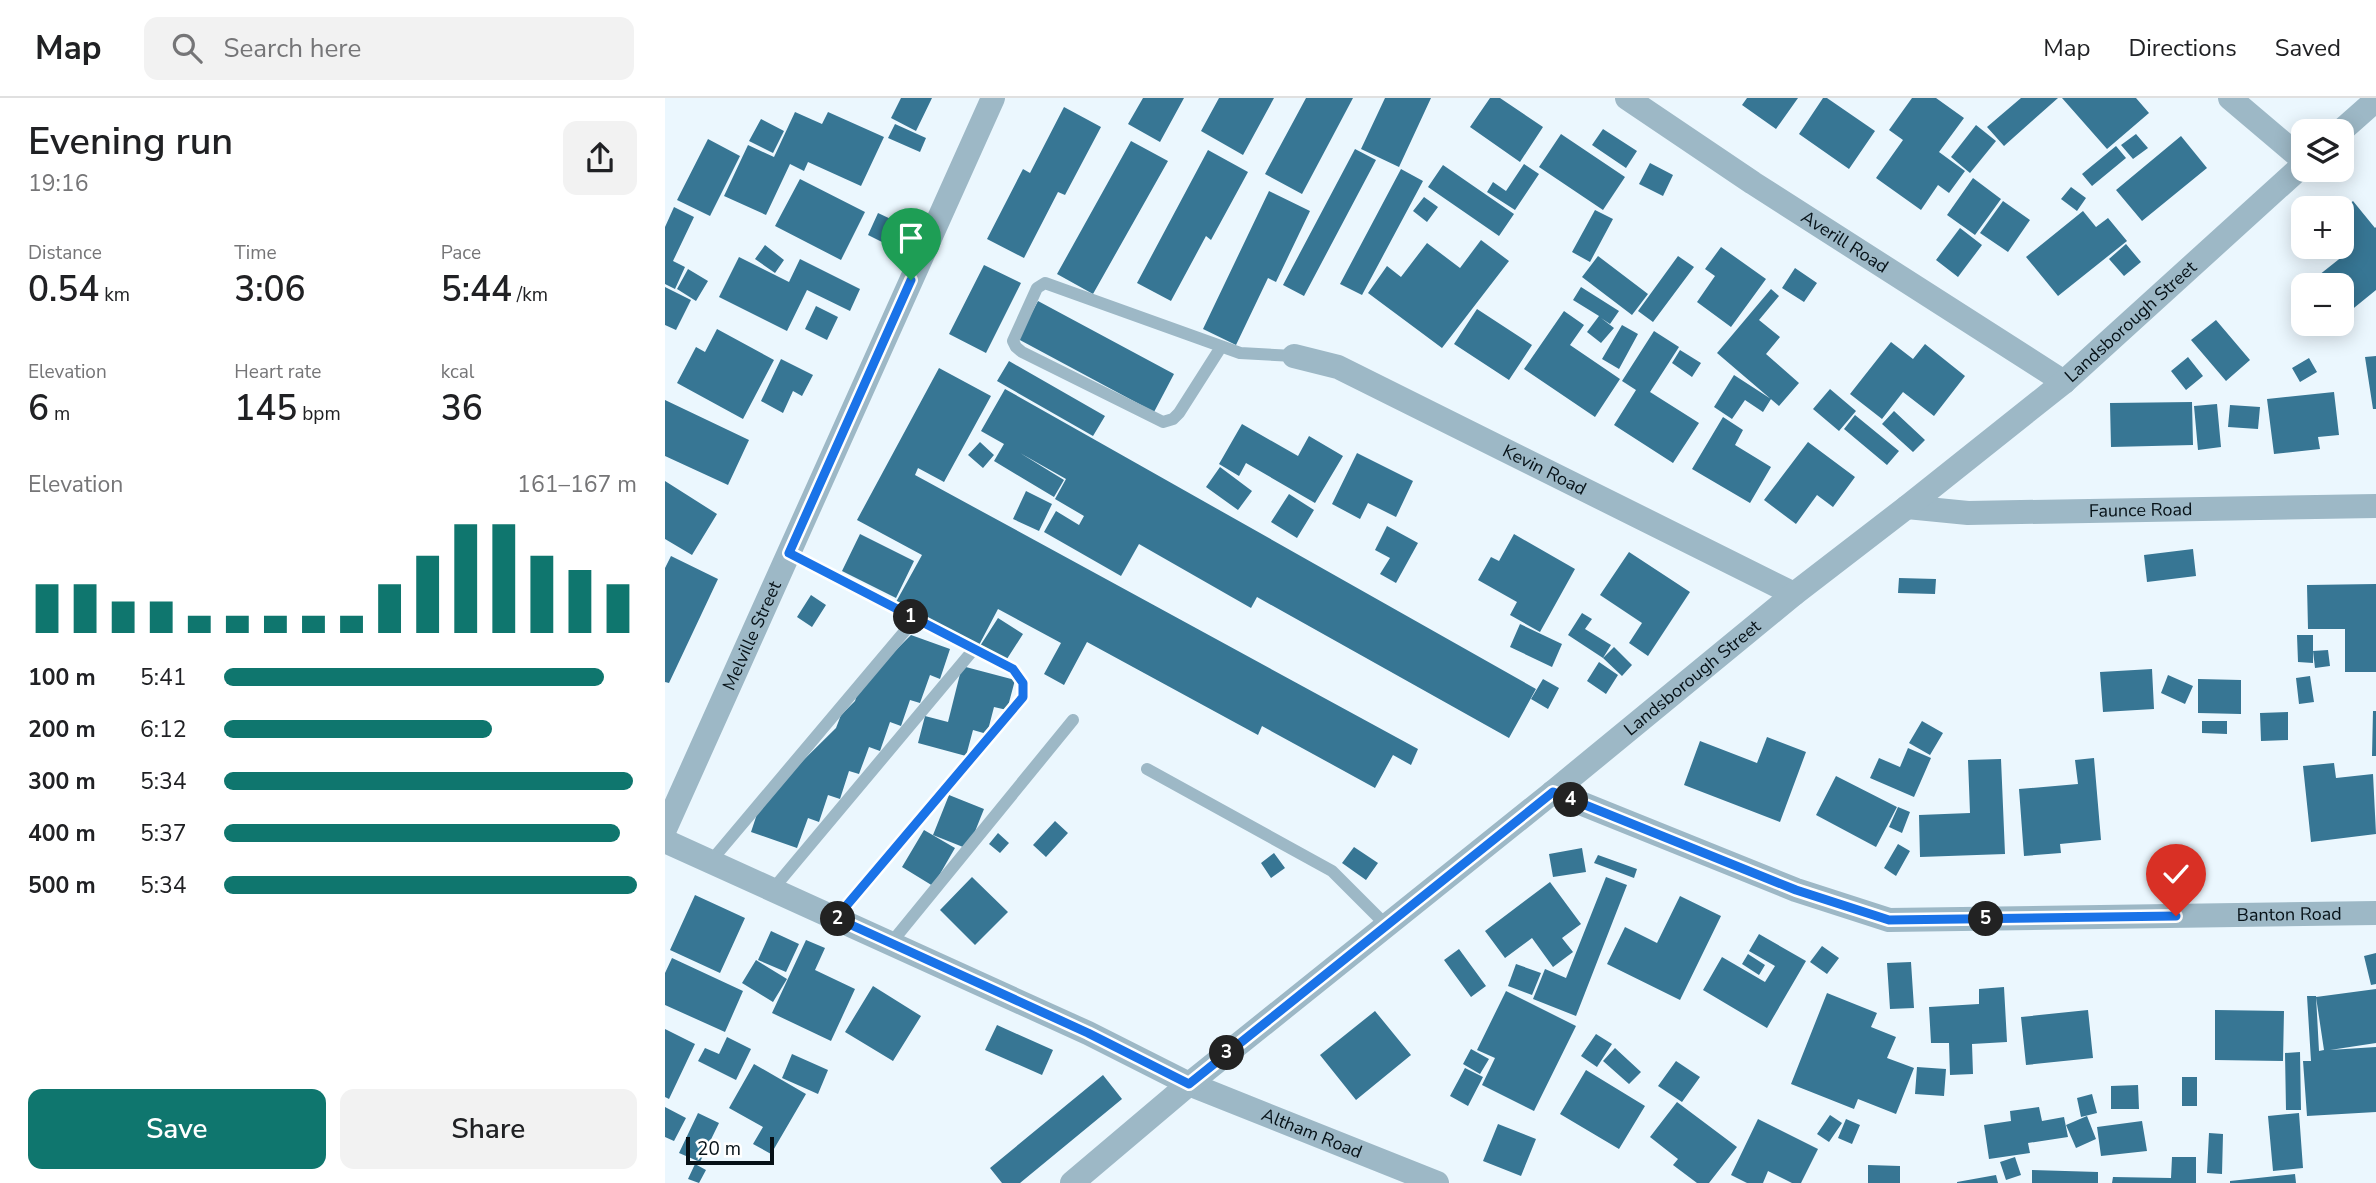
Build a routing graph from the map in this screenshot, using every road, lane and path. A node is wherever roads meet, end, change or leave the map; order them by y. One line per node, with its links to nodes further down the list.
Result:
1 (993, 98): 13 (street, Melville Street)
2 (1626, 98): 10 (street, Averill Road)
3 (2230, 98): 6 (street)
4 (2376, 100): 5 (street)
5 (2354, 119)
6 (2291, 152)
7 (2291, 174): 10 (street, Landsborough Street)
8 (1221, 347): 8 (lane); 9 (lane)
9 (1294, 356): 14 (street, Kevin Road)
10 (2064, 382): 12 (street, Landsborough Street)
11 (2376, 506): 12 (street, Faunce Road)
12 (1907, 507): 14 (street, Landsborough Street)
13 (789, 553): 15 (lane); 20 (street, Melville Street)
14 (1794, 594): 19 (street, Landsborough Street)
15 (915, 619): 16 (lane); 22 (lane)
16 (974, 649): 23 (lane); 25 (lane)
17 (1073, 720): 27 (lane)
18 (1147, 769): 26 (lane)
19 (1553, 792): 24 (street, Banton Road); 26 (street, Landsborough Street)
20 (665, 829)
21 (665, 841): 22 (street, Altham Road)
22 (711, 861): 23 (street, Altham Road)
23 (773, 889): 25 (street, Altham Road)
24 (2376, 913)
25 (836, 918): 27 (street, Altham Road)
26 (1386, 925): 28 (street, Landsborough Street)
27 (891, 943): 28 (street, Altham Road)
28 (1189, 1084): 29 (street, Landsborough Street); 30 (street, Altham Road)
29 (1072, 1183)
30 (1437, 1183)

